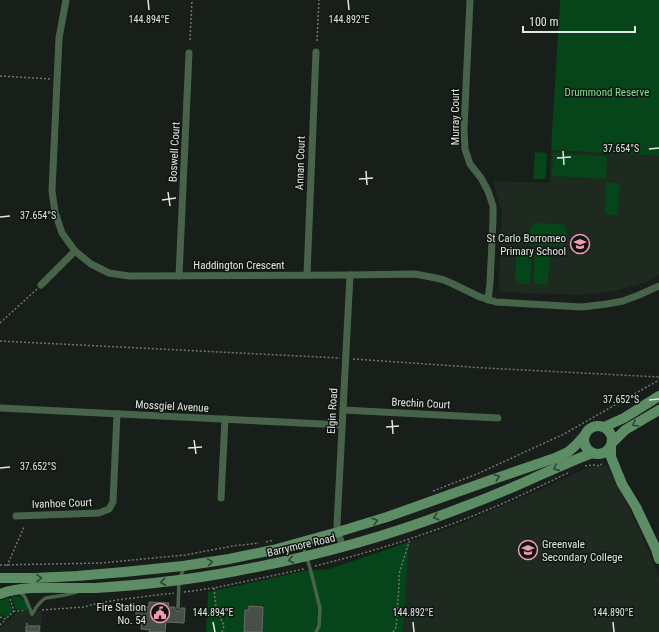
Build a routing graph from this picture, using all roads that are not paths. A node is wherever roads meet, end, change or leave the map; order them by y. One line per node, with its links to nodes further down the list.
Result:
1 (66, 0): 5 (street, Haddington Crescent)
2 (470, 0): 11 (street, Murray Court)
3 (316, 52): 6 (street, Annan Court)
4 (189, 53): 8 (street, Boswell Court)
5 (75, 251): 8 (street, Haddington Crescent); 9 (street)
6 (307, 275): 7 (street, Haddington Crescent); 8 (street, Haddington Crescent)
7 (350, 275): 11 (street, Haddington Crescent); 14 (street, Elgin Road)
8 (179, 276)
9 (41, 284)
10 (659, 286): 11 (street, Haddington Crescent)
11 (488, 300)
12 (659, 396): 20 (street)
13 (0, 408): 16 (street, Mossgiel Avenue)
14 (343, 410): 17 (street, Brechin Court); 19 (street, Elgin Road)
15 (659, 410): 22 (street, one-way to 22)
16 (117, 414): 18 (street, Mossgiel Avenue); 26 (street, Ivanhoe Court)
17 (498, 418)
18 (225, 419): 19 (street, Mossgiel Avenue); 25 (street)
19 (342, 425): 27 (street, Elgin Road)
20 (604, 427): 21 (street); 22 (street)
21 (585, 435): 23 (street); 27 (street, Barrymore Road, one-way to 21)
22 (612, 444): 23 (street); 24 (street)
23 (595, 454): 24 (street); 29 (street, Barrymore Road, one-way to 29)
24 (617, 473): 31 (street)
25 (221, 498)
26 (16, 516)
27 (338, 532): 28 (street, Barrymore Road); 29 (street, Elgin Road)
28 (302, 542): 30 (lane); 32 (street, Barrymore Road, one-way to 28)
29 (343, 548): 30 (street, Barrymore Road)
30 (306, 556): 34 (street, Barrymore Road, one-way to 34); 39 (lane)
31 (659, 559)
32 (185, 565): 33 (street, Barrymore Road, one-way to 32); 34 (lane)
33 (0, 578)
34 (179, 580): 35 (street, Barrymore Road, one-way to 35); 38 (lane)
35 (93, 588): 36 (street, Barrymore Road); 36 (lane)
36 (17, 589): 37 (street, Barrymore Road)
37 (5, 596)
38 (178, 608)
39 (316, 632)

